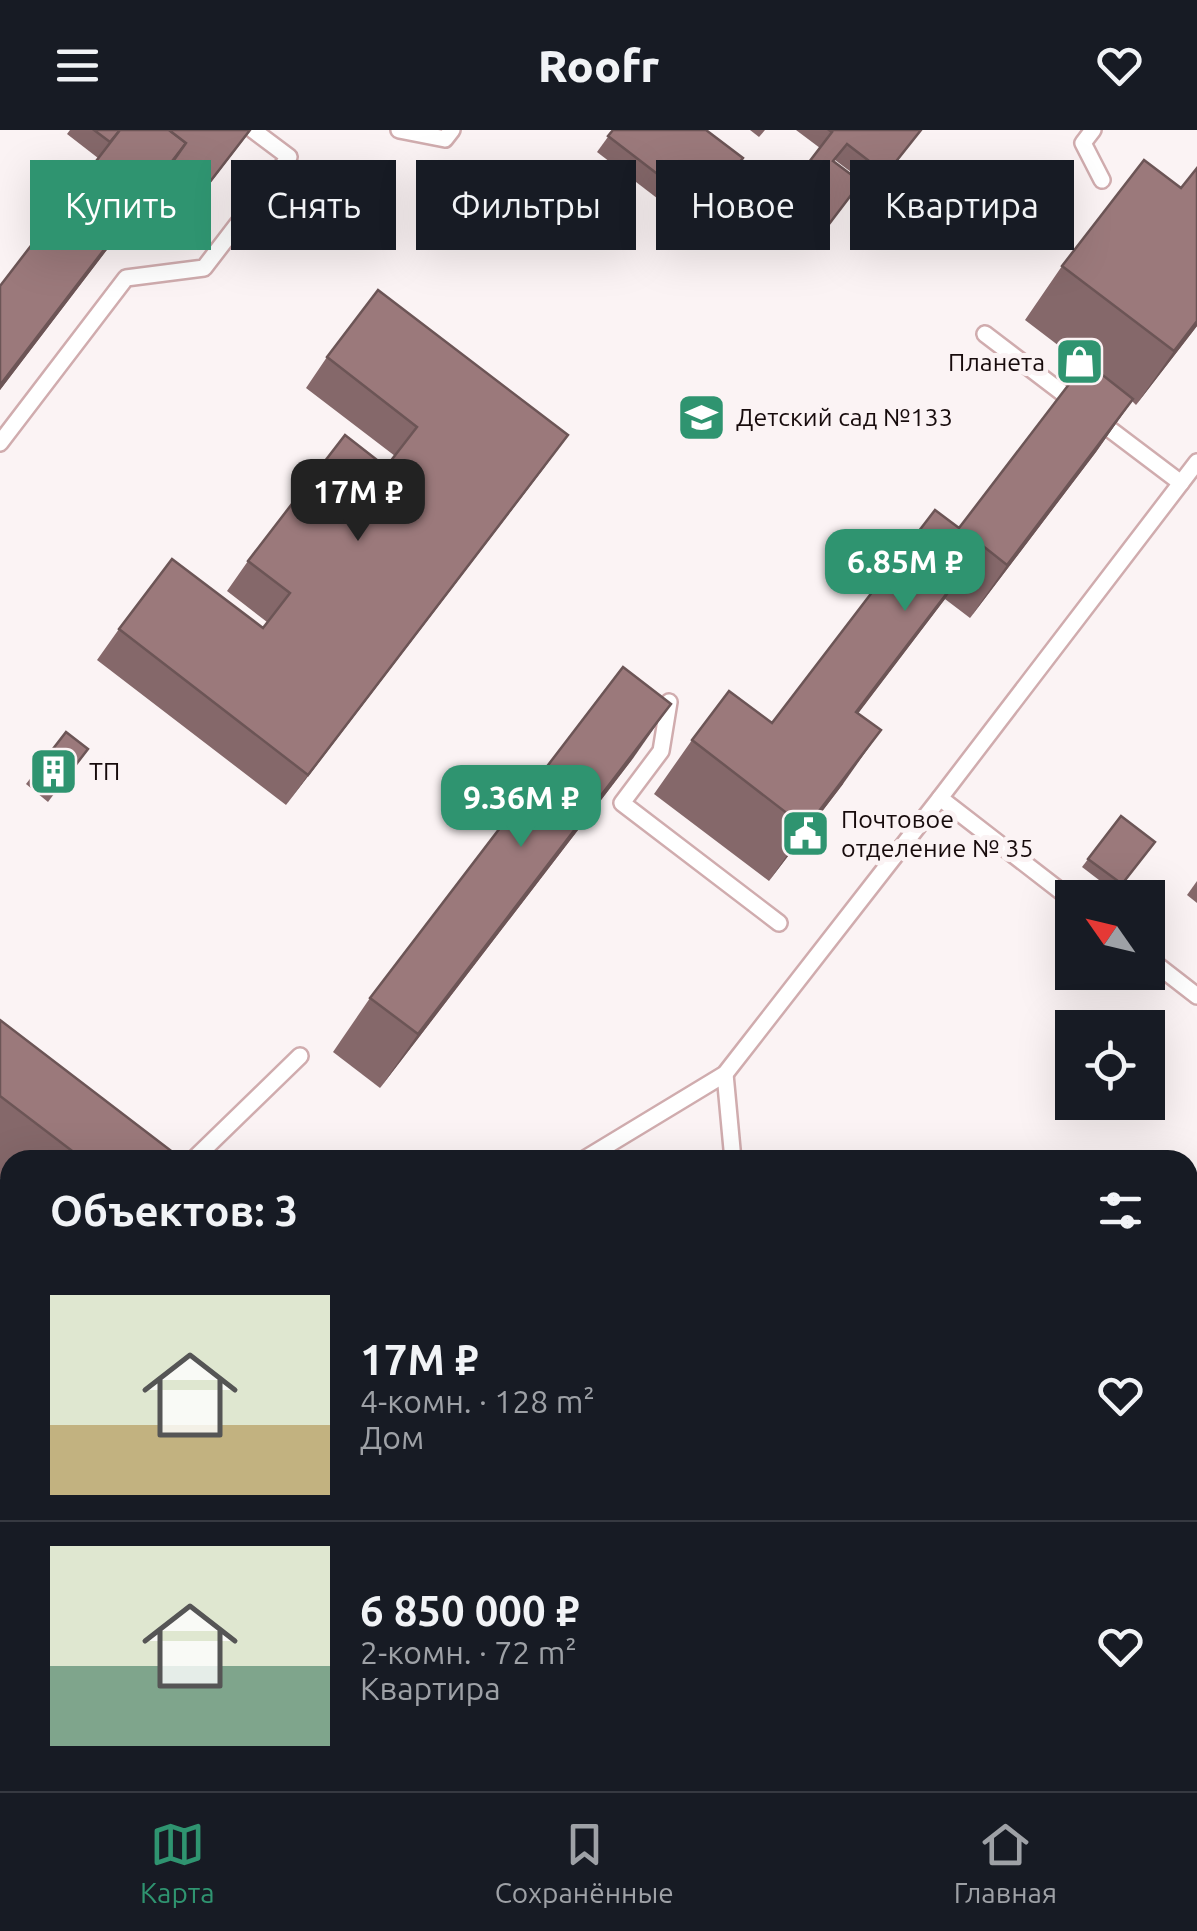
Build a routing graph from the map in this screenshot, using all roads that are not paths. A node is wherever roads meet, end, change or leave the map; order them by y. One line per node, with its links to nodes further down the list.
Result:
1 (254, 130): 7 (lane)
2 (398, 130): 3 (lane)
3 (452, 130)
4 (1093, 130): 5 (lane)
5 (1102, 180)
6 (985, 334): 9 (lane)
7 (0, 443)
8 (1197, 462): 9 (lane)
9 (1180, 484): 11 (lane)
10 (669, 702): 13 (lane)
11 (940, 798): 12 (lane); 17 (lane)
12 (1055, 887)
13 (779, 923)
14 (1165, 971): 15 (lane)
15 (1197, 996)
16 (300, 1056): 18 (lane)
17 (724, 1074): 19 (lane); 20 (lane)
18 (203, 1150)
19 (606, 1150)
20 (732, 1150)

